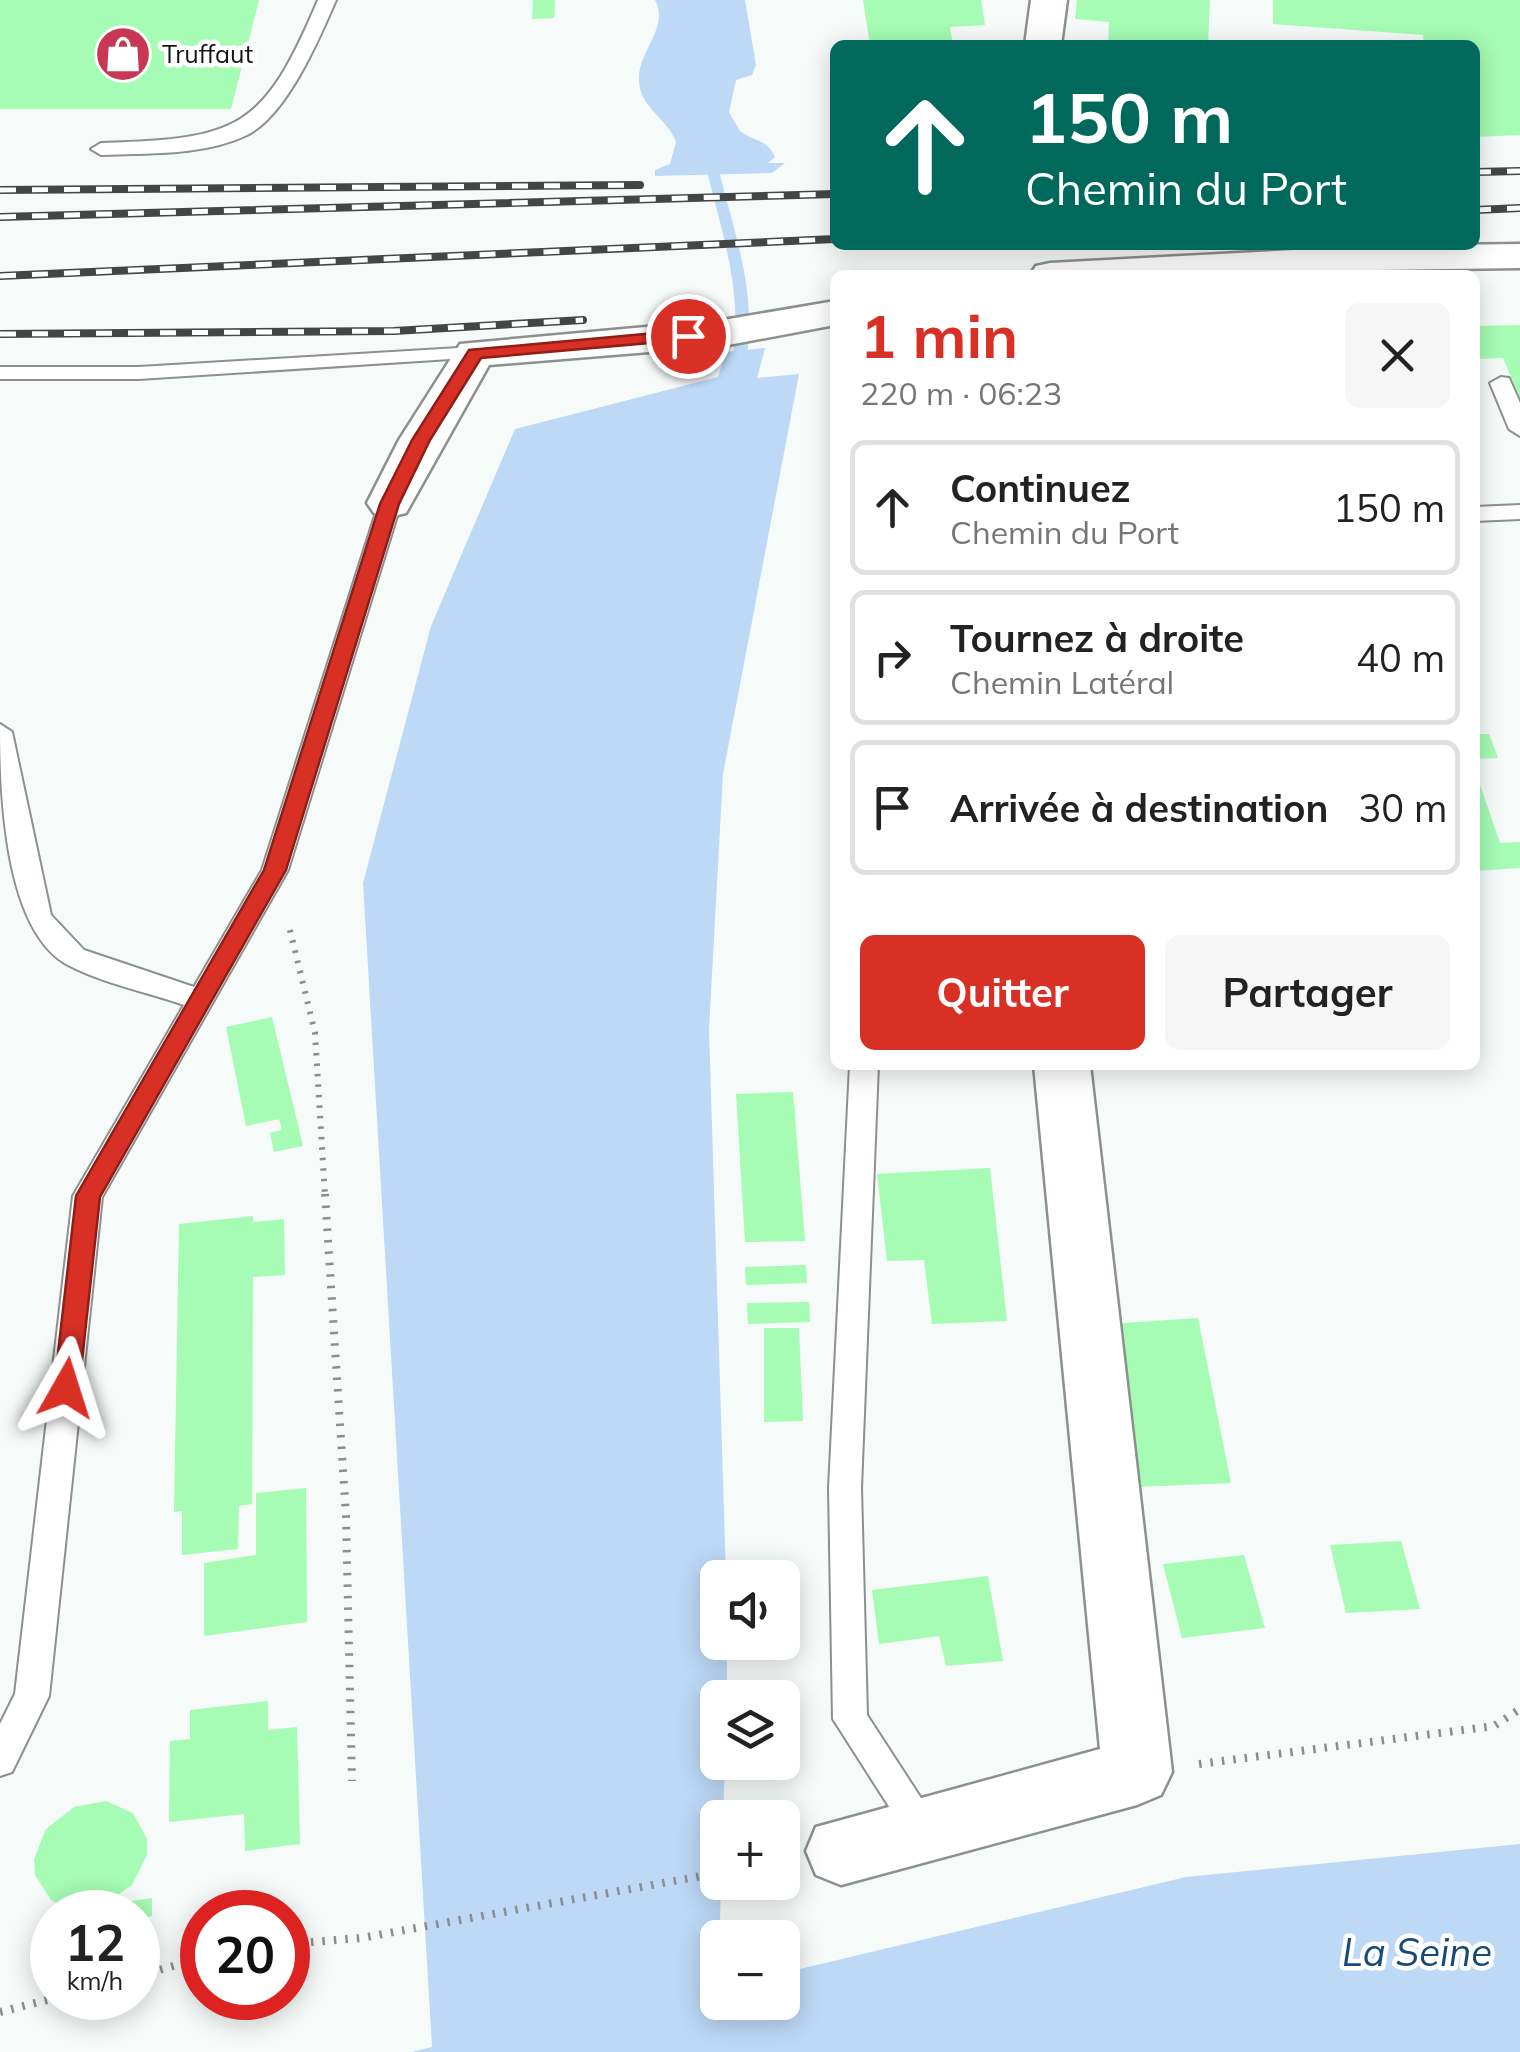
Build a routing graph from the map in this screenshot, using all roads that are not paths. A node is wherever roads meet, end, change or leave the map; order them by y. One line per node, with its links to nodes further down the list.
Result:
1 (327, 0): 4 (lane)
2 (1049, 0): 3 (street)
3 (1044, 40)
4 (100, 149)
5 (1520, 256): 6 (street)
6 (1144, 270)
7 (830, 314): 8 (street)
8 (475, 353): 9 (lane); 12 (street)
9 (0, 373)
10 (1501, 383): 11 (lane)
11 (1520, 429)
12 (390, 504): 16 (lane)
13 (1520, 512): 14 (lane)
14 (1480, 514)
15 (0, 732): 16 (lane)
16 (201, 1000): 19 (lane)
17 (864, 1070): 20 (lane)
18 (1063, 1070): 20 (street)
19 (0, 1760)
20 (923, 1829): 21 (street)
21 (840, 1851)

